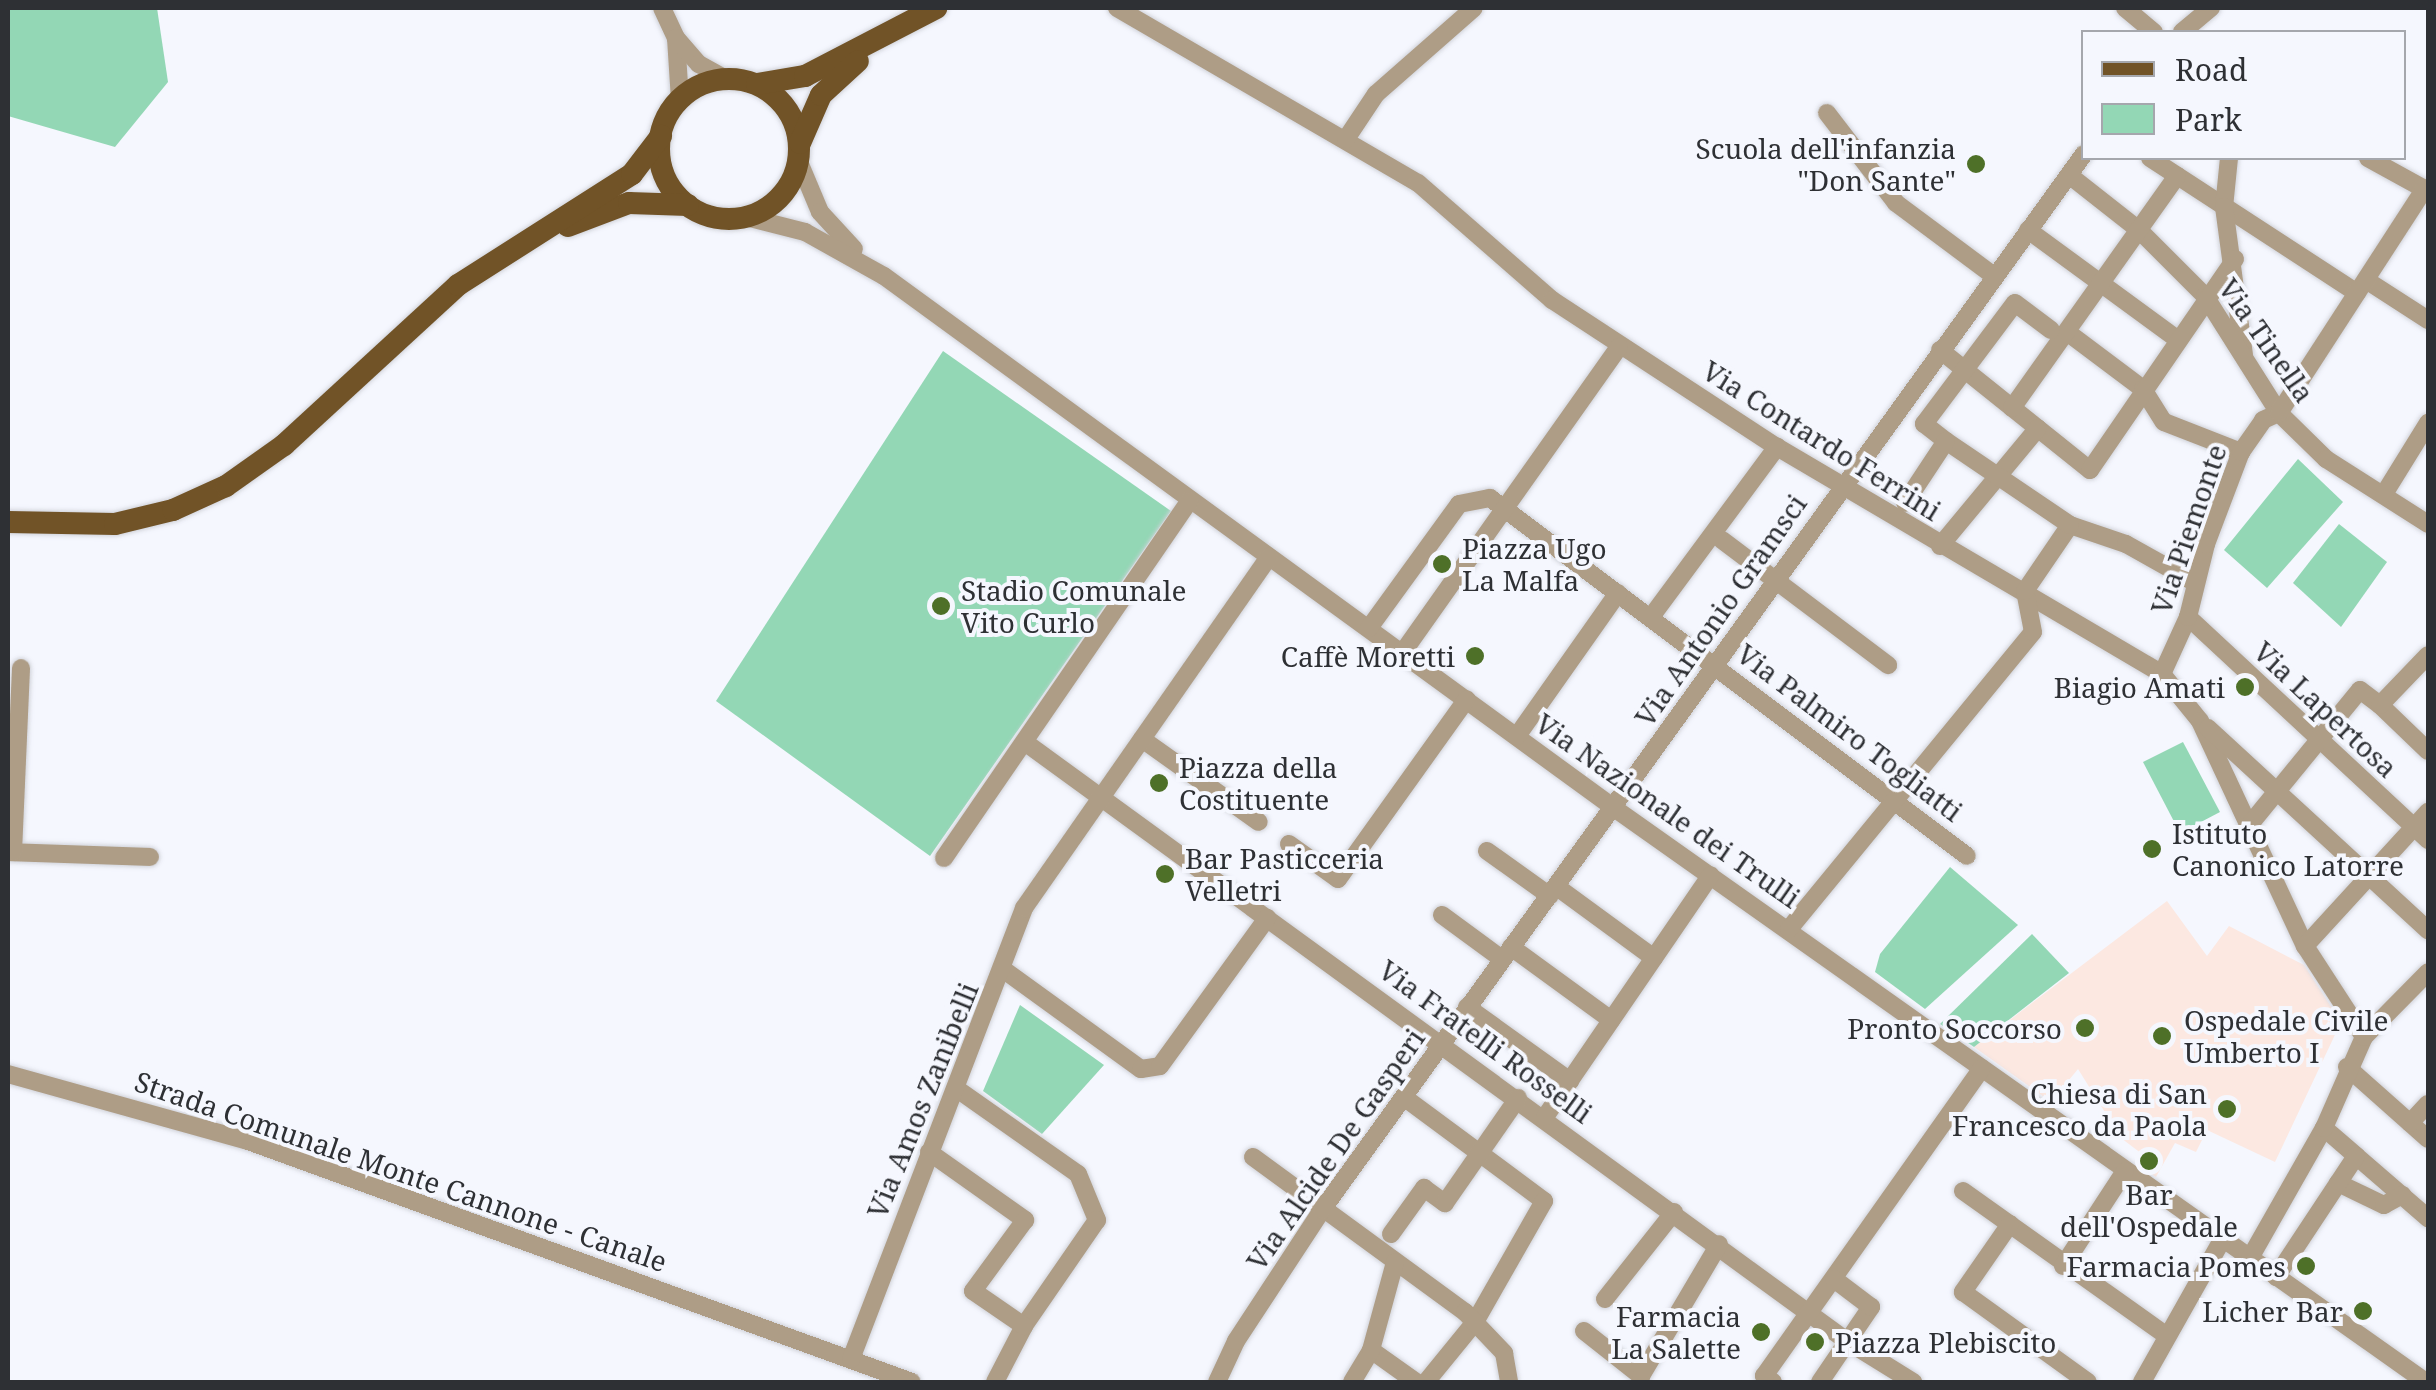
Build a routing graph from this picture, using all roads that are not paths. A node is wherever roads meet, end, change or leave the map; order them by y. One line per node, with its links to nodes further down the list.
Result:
1 (662, 8): 10 (street)
2 (936, 8): 9 (main road)
3 (1117, 8): 16 (street, Via Contardo Ferrini)
4 (1474, 8): 16 (street)
5 (2125, 8): 7 (street)
6 (2211, 8): 8 (street)
7 (2152, 30)
8 (2184, 30)
9 (892, 34): 12 (main road); 17 (main road)
10 (676, 38): 11 (street); 13 (street)
11 (726, 79): 12 (main road); 13 (main road)
12 (757, 84): 17 (main road)
13 (680, 100): 15 (main road)
14 (1827, 114): 33 (street)
15 (661, 136): 25 (main road); 30 (main road)
16 (1346, 139): 40 (street, Via Contardo Ferrini)
17 (799, 154): 27 (main road); 32 (street, Via Nazionale dei Trulli)
18 (2081, 158): 22 (street, Via Antonio Gramsci)
19 (2153, 160): 23 (street)
20 (2229, 160): 26 (street)
21 (2372, 160): 24 (street)
22 (2069, 175): 28 (street, Via Antonio Gramsci); 29 (street, Via Tinella)
23 (2178, 176): 26 (street); 29 (street)
24 (2427, 190): 35 (street, Via Piemonte)
25 (688, 205): 27 (main road); 30 (main road)
26 (2224, 207): 31 (street); 35 (street)
27 (746, 217): 32 (street, Via Nazionale dei Trulli)
28 (2028, 230): 33 (street, Via Antonio Gramsci); 34 (street)
29 (2139, 230): 34 (street); 36 (street, Via Tinella)
30 (518, 246): 58 (main road)
31 (2235, 259): 36 (street); 42 (street)
32 (884, 276): 55 (street, Via Nazionale dei Trulli)
33 (1994, 276): 41 (street, Via Antonio Gramsci)
34 (2100, 284): 38 (street); 39 (street)
35 (2362, 286): 37 (street); 46 (street, Via Piemonte)
36 (2205, 296): 39 (street); 42 (street, Via Tinella)
37 (2428, 320)
38 (2059, 331): 43 (street); 44 (street); 45 (street)
39 (2176, 339): 44 (street)
40 (1620, 347): 50 (street, Via Contardo Ferrini); 57 (street)
41 (1940, 350): 43 (street); 53 (street, Via Antonio Gramsci)
42 (2244, 359): 46 (street, Via Tinella)
43 (1965, 370): 45 (street); 49 (street)
44 (2144, 389): 48 (street); 51 (street)
45 (2012, 408): 48 (street)
46 (2279, 413): 51 (street, Via Piemonte); 54 (street, Via Tinella)
47 (2428, 423): 54 (street)
48 (2038, 428): 52 (street)
49 (1946, 440): 52 (street); 56 (street)
50 (1777, 447): 53 (street, Via Contardo Ferrini); 68 (street)
51 (2241, 452): 65 (street, Via Piemonte)
52 (1998, 477): 60 (street); 62 (street)
53 (1844, 484): 62 (street, Via Contardo Ferrini); 64 (street, Via Antonio Gramsci)
54 (2384, 494): 59 (street, Via Tinella)
55 (1190, 501): 63 (street, Via Nazionale dei Trulli); 83 (street)
56 (1905, 502)
57 (1506, 510): 67 (street, Via Palmiro Togliatti); 70 (street); 71 (street)
58 (8, 522)
59 (2428, 524)
60 (2070, 525): 65 (street); 66 (street)
61 (1722, 540): 64 (street)
62 (1940, 546): 66 (street, Via Contardo Ferrini)
63 (1269, 557): 70 (street, Via Nazionale dei Trulli); 81 (street)
64 (1775, 580): 73 (street, Via Antonio Gramsci); 74 (street)
65 (2194, 582): 69 (street, Via Piemonte)
66 (2025, 591): 76 (street, Via Contardo Ferrini); 87 (street)
67 (1618, 593): 68 (street, Via Palmiro Togliatti); 80 (street)
68 (1651, 617): 73 (street, Via Palmiro Togliatti)
69 (2188, 617): 76 (street, Via Piemonte); 82 (street, Via Lapertosa)
70 (1369, 628): 71 (street, Via Nazionale dei Trulli)
71 (1403, 652): 77 (street, Via Nazionale dei Trulli)
72 (2428, 655): 78 (street)
73 (1716, 664): 87 (street, Via Palmiro Togliatti); 88 (street, Via Antonio Gramsci)
74 (1888, 665)
75 (21, 668): 95 (street)
76 (2162, 674): 79 (street, Via Contardo Ferrini)
77 (1466, 699): 80 (street, Via Nazionale dei Trulli); 93 (street)
78 (2380, 705): 82 (street); 84 (street)
79 (2200, 720): 85 (street); 91 (street, Via Contardo Ferrini)
80 (1517, 736): 88 (street, Via Nazionale dei Trulli)
81 (1142, 738): 86 (street); 90 (street)
82 (2316, 741): 85 (street); 92 (street, Via Lapertosa)
83 (1026, 744): 86 (street, Via Fratelli Rosselli); 98 (street)
84 (2428, 751)
85 (2275, 790): 91 (street); 100 (street)
86 (1100, 797): 103 (street, Via Fratelli Rosselli); 109 (street, Via Amos Zanibelli)
87 (1893, 800): 96 (street, Via Palmiro Togliatti); 104 (street)
88 (1614, 808): 99 (street, Via Nazionale dei Trulli); 101 (street, Via Alcide De Gasperi)
89 (2428, 812): 92 (street)
90 (1259, 822)
91 (2251, 824): 106 (street, Via Contardo Ferrini)
92 (2422, 834): 100 (street)
93 (1288, 844)
94 (1488, 851): 101 (street)
95 (10, 852): 97 (street)
96 (1967, 856)
97 (150, 857)
98 (944, 858)
99 (1711, 875): 104 (street, Via Nazionale dei Trulli); 108 (street)
100 (2370, 876): 105 (street); 106 (street)
101 (1553, 892): 107 (street, Via Alcide De Gasperi); 108 (street)
102 (1442, 915): 107 (street)
103 (1268, 918): 109 (street); 114 (street, Via Fratelli Rosselli)
104 (1789, 929): 116 (street, Via Nazionale dei Trulli)
105 (2428, 930)
106 (2305, 946): 113 (street, Via Contardo Ferrini)
107 (1507, 954): 111 (street, Via Alcide De Gasperi); 112 (street)
108 (1654, 958): 112 (street)
109 (1004, 970): 119 (street, Via Amos Zanibelli)
110 (2427, 978): 113 (street)
111 (1467, 1007): 114 (street, Via Alcide De Gasperi); 118 (street)
112 (1611, 1020): 118 (street)
113 (2364, 1037): 115 (street)
114 (1442, 1044): 120 (street, Via Alcide De Gasperi); 121 (street, Via Fratelli Rosselli)
115 (2347, 1067): 124 (street); 125 (street)
116 (1982, 1068): 131 (street, Via Nazionale dei Trulli); 146 (street)
117 (8, 1074): 155 (street, Strada Comunale Monte Cannone - Canale)
118 (1570, 1081): 123 (street)
119 (957, 1089): 127 (street, Via Amos Zanibelli); 150 (street)
120 (1405, 1098): 128 (street); 135 (street, Via Alcide De Gasperi)
121 (1518, 1098): 123 (street, Via Fratelli Rosselli); 128 (street)
122 (2428, 1104): 124 (street)
123 (1545, 1117): 136 (street, Via Fratelli Rosselli)
124 (2410, 1123): 126 (street)
125 (2324, 1128): 129 (street); 142 (street)
126 (2428, 1140)
127 (929, 1152): 150 (street); 155 (street, Via Amos Zanibelli)
128 (1480, 1154): 139 (street); 149 (street)
129 (2356, 1156): 132 (street); 134 (street)
130 (1253, 1158): 135 (street)
131 (2125, 1171): 140 (street, Via Nazionale dei Trulli); 144 (street)
132 (2338, 1183): 134 (street); 145 (street)
133 (1964, 1191): 138 (street)
134 (2402, 1194): 137 (street)
135 (1322, 1210): 143 (street); 158 (street, Via Alcide De Gasperi)
136 (1674, 1212): 141 (street, Via Fratelli Rosselli); 147 (street)
137 (2426, 1212)
138 (2010, 1224): 144 (street); 166 (street)
139 (1391, 1234)
140 (2222, 1240): 142 (street, Via Nazionale dei Trulli); 152 (street)
141 (1718, 1244): 148 (street, Via Fratelli Rosselli); 151 (street)
142 (2250, 1258): 145 (street, Via Nazionale dei Trulli)
143 (1395, 1262): 149 (street); 154 (street)
144 (2063, 1266): 152 (street)
145 (2276, 1276): 168 (street, Via Nazionale dei Trulli)
146 (1834, 1279): 148 (street); 153 (street)
147 (1605, 1298)
148 (1810, 1313): 153 (street, Via Fratelli Rosselli); 163 (street)
149 (1475, 1322): 161 (street); 162 (street)
150 (1024, 1326): 157 (street)
151 (1584, 1331)
152 (2166, 1334): 167 (street)
153 (1847, 1341): 164 (street); 165 (street, Via Fratelli Rosselli)
154 (1371, 1350): 159 (street); 160 (street)
155 (851, 1359): 156 (street, Strada Comunale Monte Cannone - Canale)
156 (910, 1382)
157 (995, 1382)
158 (1217, 1382)
159 (1352, 1382)
160 (1416, 1382)
161 (1426, 1382)
162 (1509, 1382)
163 (1773, 1382)
164 (1820, 1382)
165 (1913, 1382)
166 (2087, 1382)
167 (2142, 1382)
168 (2426, 1382)

